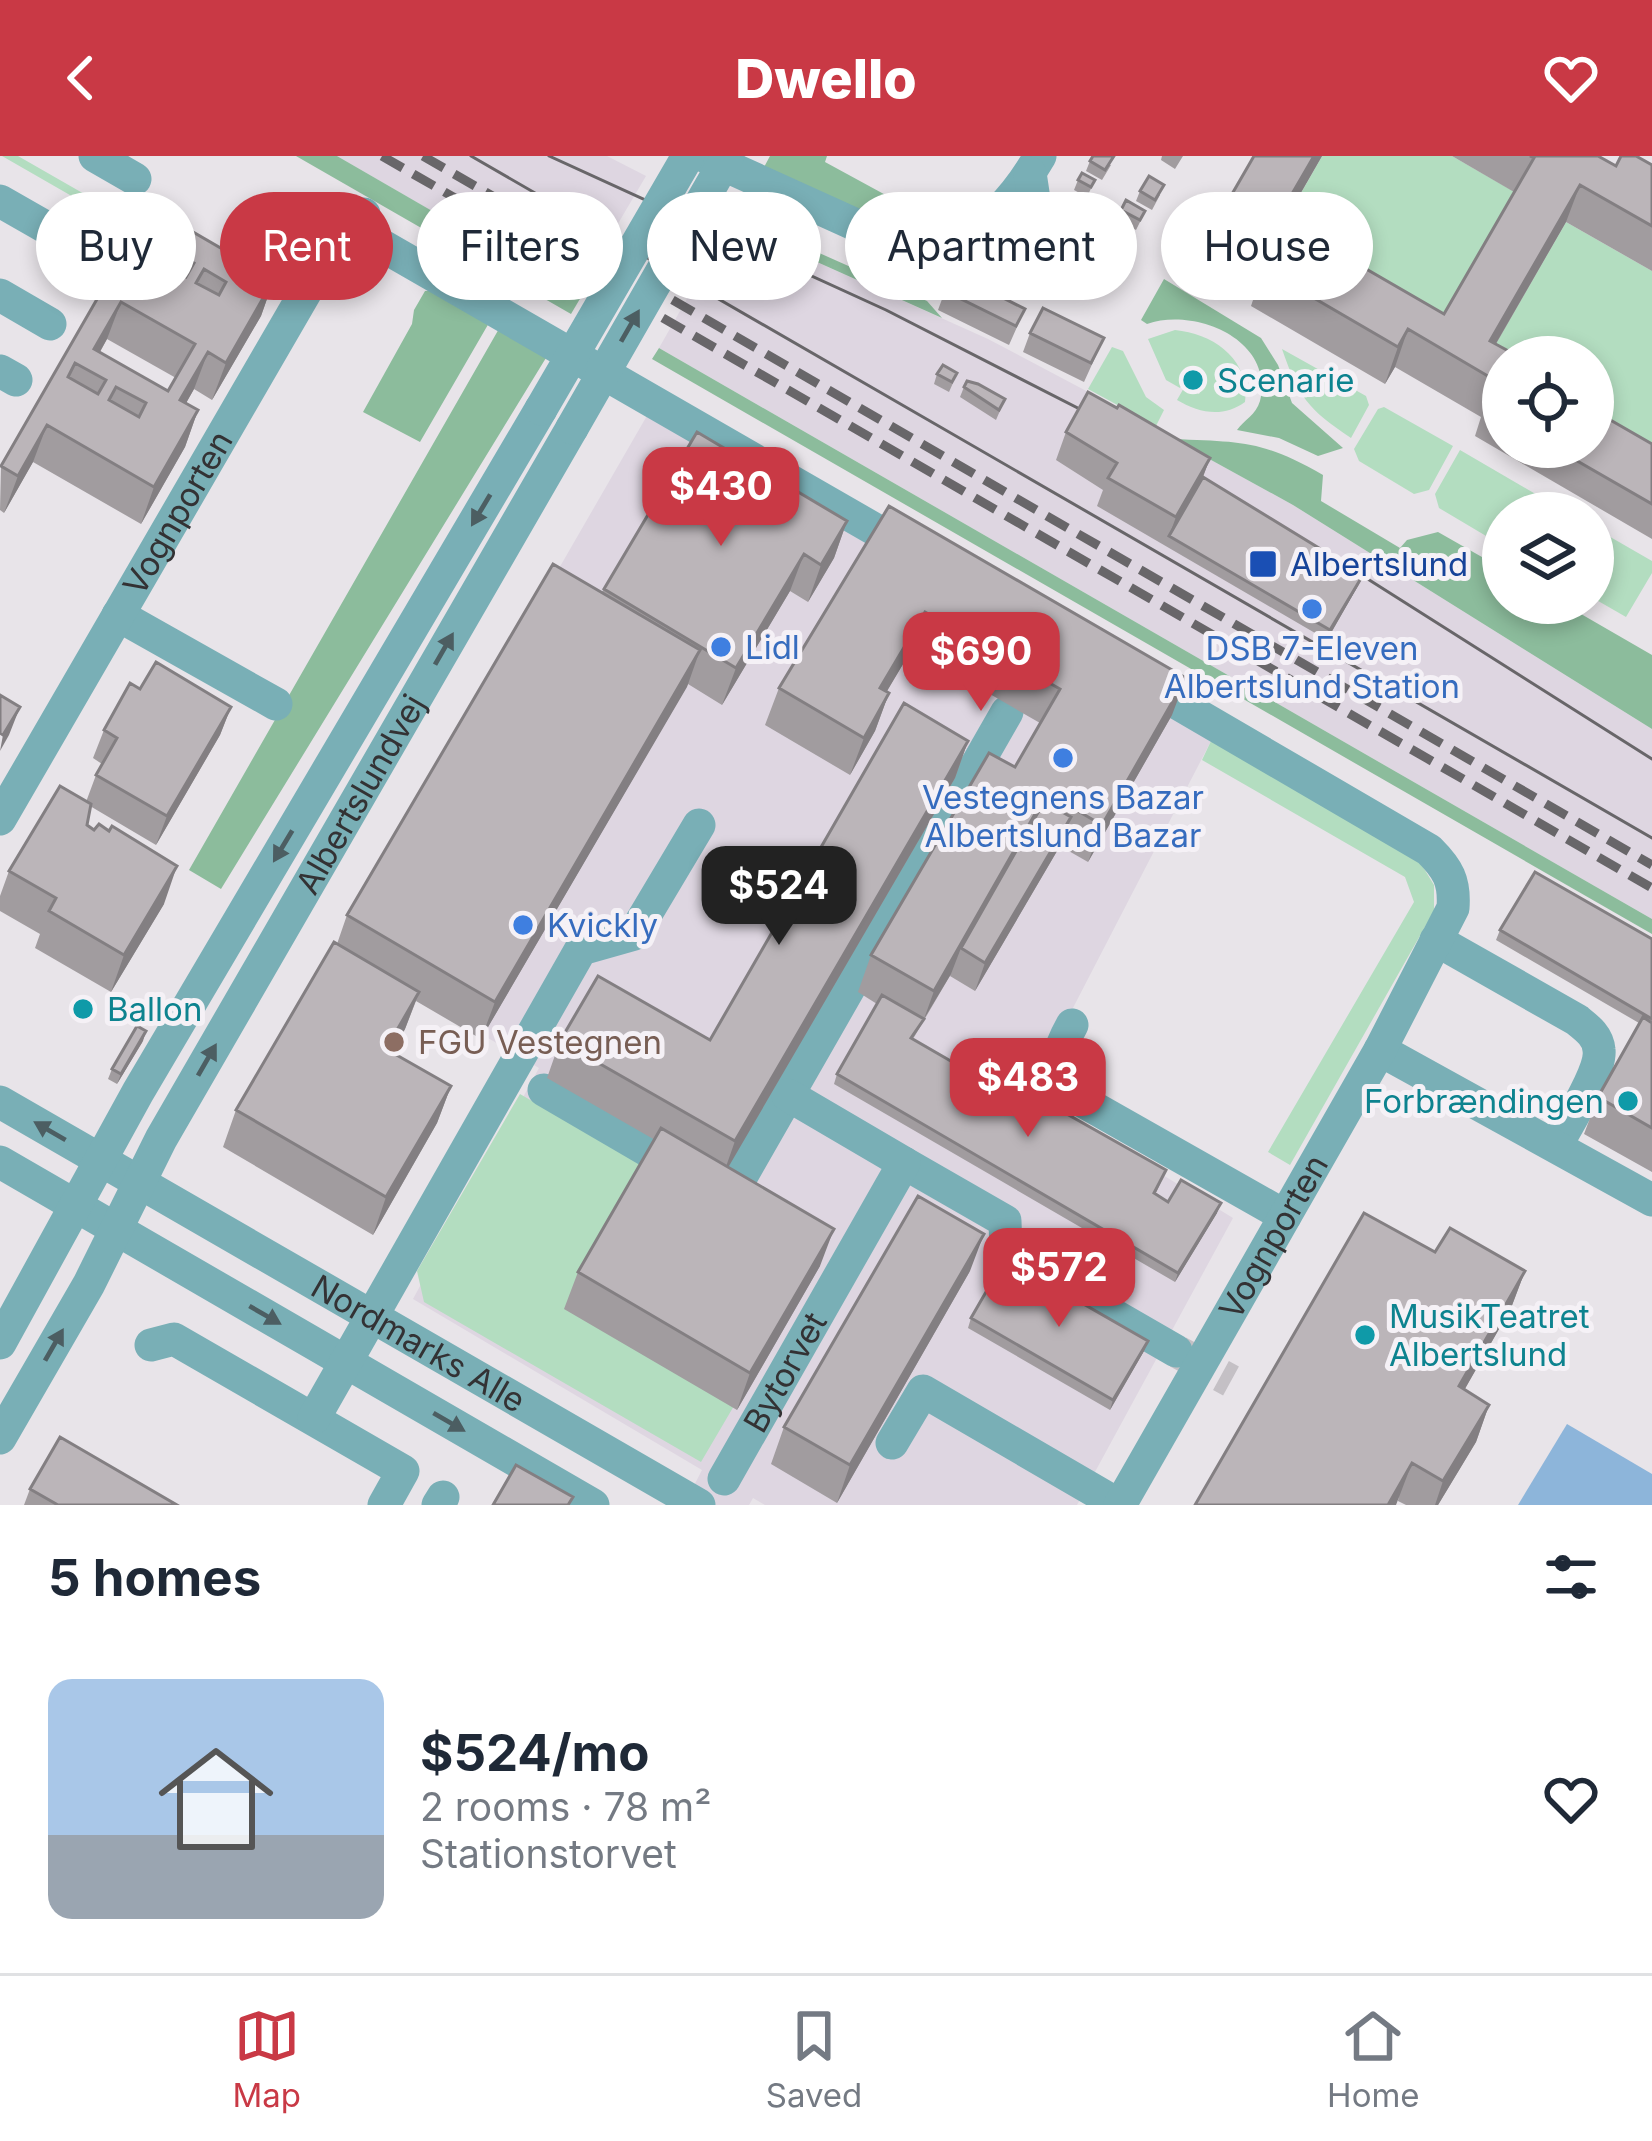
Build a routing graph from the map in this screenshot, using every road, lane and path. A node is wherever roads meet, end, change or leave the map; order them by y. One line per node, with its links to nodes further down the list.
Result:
1 (95, 156): 6 (street)
2 (688, 156): 27 (street, Albertslundvej, one-way to 27, bridge)
3 (704, 156): 9 (street)
4 (728, 156): 30 (street, Albertslundvej, one-way to 4, bridge)
5 (1035, 165): 7 (street)
6 (134, 179)
7 (1015, 192)
8 (0, 201): 10 (street)
9 (845, 220)
10 (36, 222)
11 (0, 295): 12 (street)
12 (50, 324)
13 (944, 569): 14 (street, Vognporten)
14 (118, 615): 16 (street); 18 (street, Vognporten)
15 (1118, 669): 20 (street, Vognporten)
16 (276, 704)
17 (1007, 712): 24 (street)
18 (0, 819)
19 (699, 825): 35 (street)
20 (1436, 940): 22 (street, Vognporten); 26 (street)
21 (1072, 1025): 33 (street)
22 (1380, 1050): 26 (street); 33 (street, Vognporten)
23 (544, 1090): 24 (street)
24 (788, 1095): 29 (street)
25 (0, 1102): 27 (street, Nordmarks Alle, one-way to 25)
26 (1556, 1147): 31 (street)
27 (100, 1160): 30 (street, Nordmarks Alle); 32 (street, Albertslundvej)
28 (0, 1162): 32 (street, Nordmarks Alle)
29 (904, 1163): 38 (street); 43 (street, Bytorvet)
30 (140, 1183): 34 (street, Albertslundvej); 35 (street, Nordmarks Alle)
31 (1652, 1200)
32 (76, 1206): 34 (street, Nordmarks Alle); 36 (street, Albertslundvej)
33 (1286, 1216): 47 (street, Vognporten)
34 (116, 1230): 39 (street, Nordmarks Alle, one-way to 39); 41 (street, Albertslundvej, one-way to 34)
35 (372, 1316): 39 (street); 46 (street, Nordmarks Alle)
36 (0, 1343)
37 (151, 1345): 40 (street)
38 (1177, 1351)
39 (347, 1363): 40 (street); 45 (street, Nordmarks Alle, one-way to 45)
40 (314, 1418): 44 (street)
41 (0, 1438)
42 (892, 1443): 47 (street)
43 (724, 1479)
44 (384, 1505)
45 (593, 1505)
46 (699, 1505)
47 (1120, 1505)

